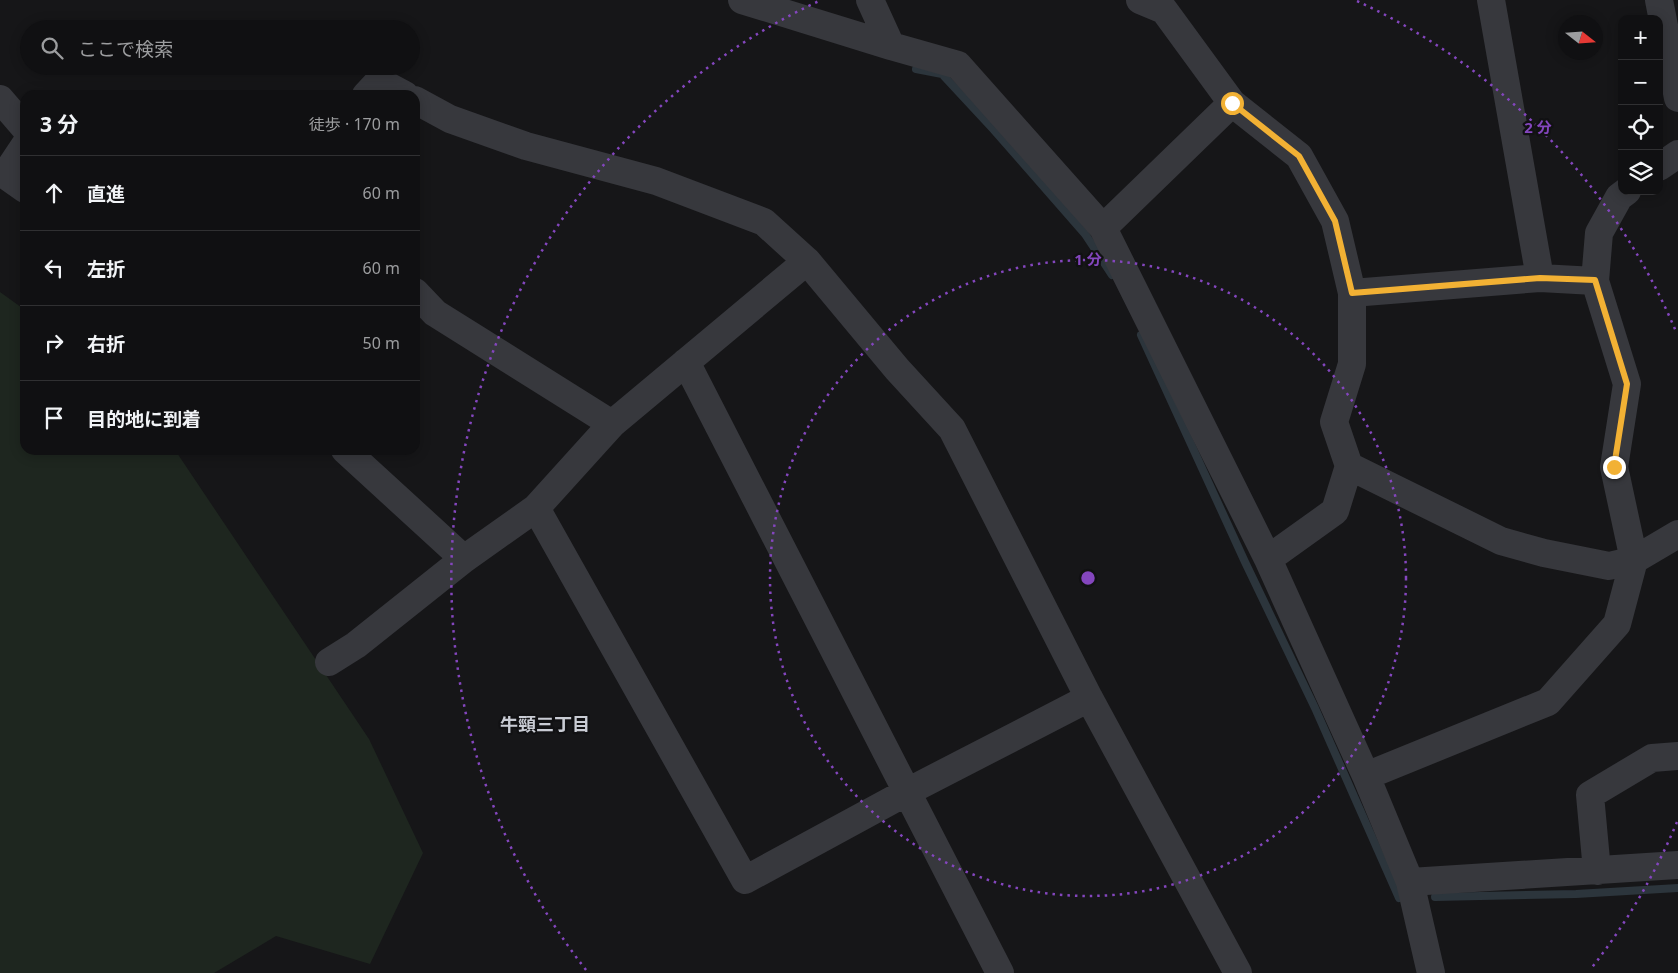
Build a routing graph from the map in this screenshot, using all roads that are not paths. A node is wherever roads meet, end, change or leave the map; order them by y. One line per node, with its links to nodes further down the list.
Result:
1 (742, 0): 6 (street)
2 (870, 0): 6 (street)
3 (1140, 0): 12 (street)
4 (1491, 0): 21 (street)
5 (1659, 0): 9 (street)
6 (891, 46): 19 (street)
7 (371, 90): 8 (street)
8 (396, 90)
9 (1678, 98)
10 (0, 99): 13 (street)
11 (420, 103): 20 (street)
12 (1232, 103): 19 (street); 23 (street)
13 (20, 122)
14 (20, 152): 17 (street)
15 (1678, 154): 16 (street)
16 (1663, 164)
17 (20, 186)
18 (1622, 195): 22 (street)
19 (1103, 228): 32 (street)
20 (807, 261): 25 (street); 35 (street)
21 (1540, 278): 22 (street); 23 (street)
22 (1595, 280): 33 (street)
23 (1352, 293): 28 (street)
24 (420, 297): 26 (street)
25 (686, 362): 26 (street); 38 (street)
26 (612, 424): 29 (street)
27 (350, 455): 31 (street)
28 (1350, 466): 32 (street); 33 (street)
29 (536, 508): 31 (street); 38 (street)
30 (1678, 534): 33 (street)
31 (464, 559): 34 (street)
32 (1268, 559): 37 (street)
33 (1634, 560): 37 (street)
34 (328, 662)
35 (1088, 698): 38 (street); 43 (street)
36 (1678, 756): 40 (street)
37 (1366, 776): 41 (street)
38 (907, 792): 42 (street)
39 (1678, 865): 40 (street)
40 (1597, 871): 41 (street)
41 (1410, 882): 44 (street)
42 (1000, 973)
43 (1238, 973)
44 (1431, 973)

